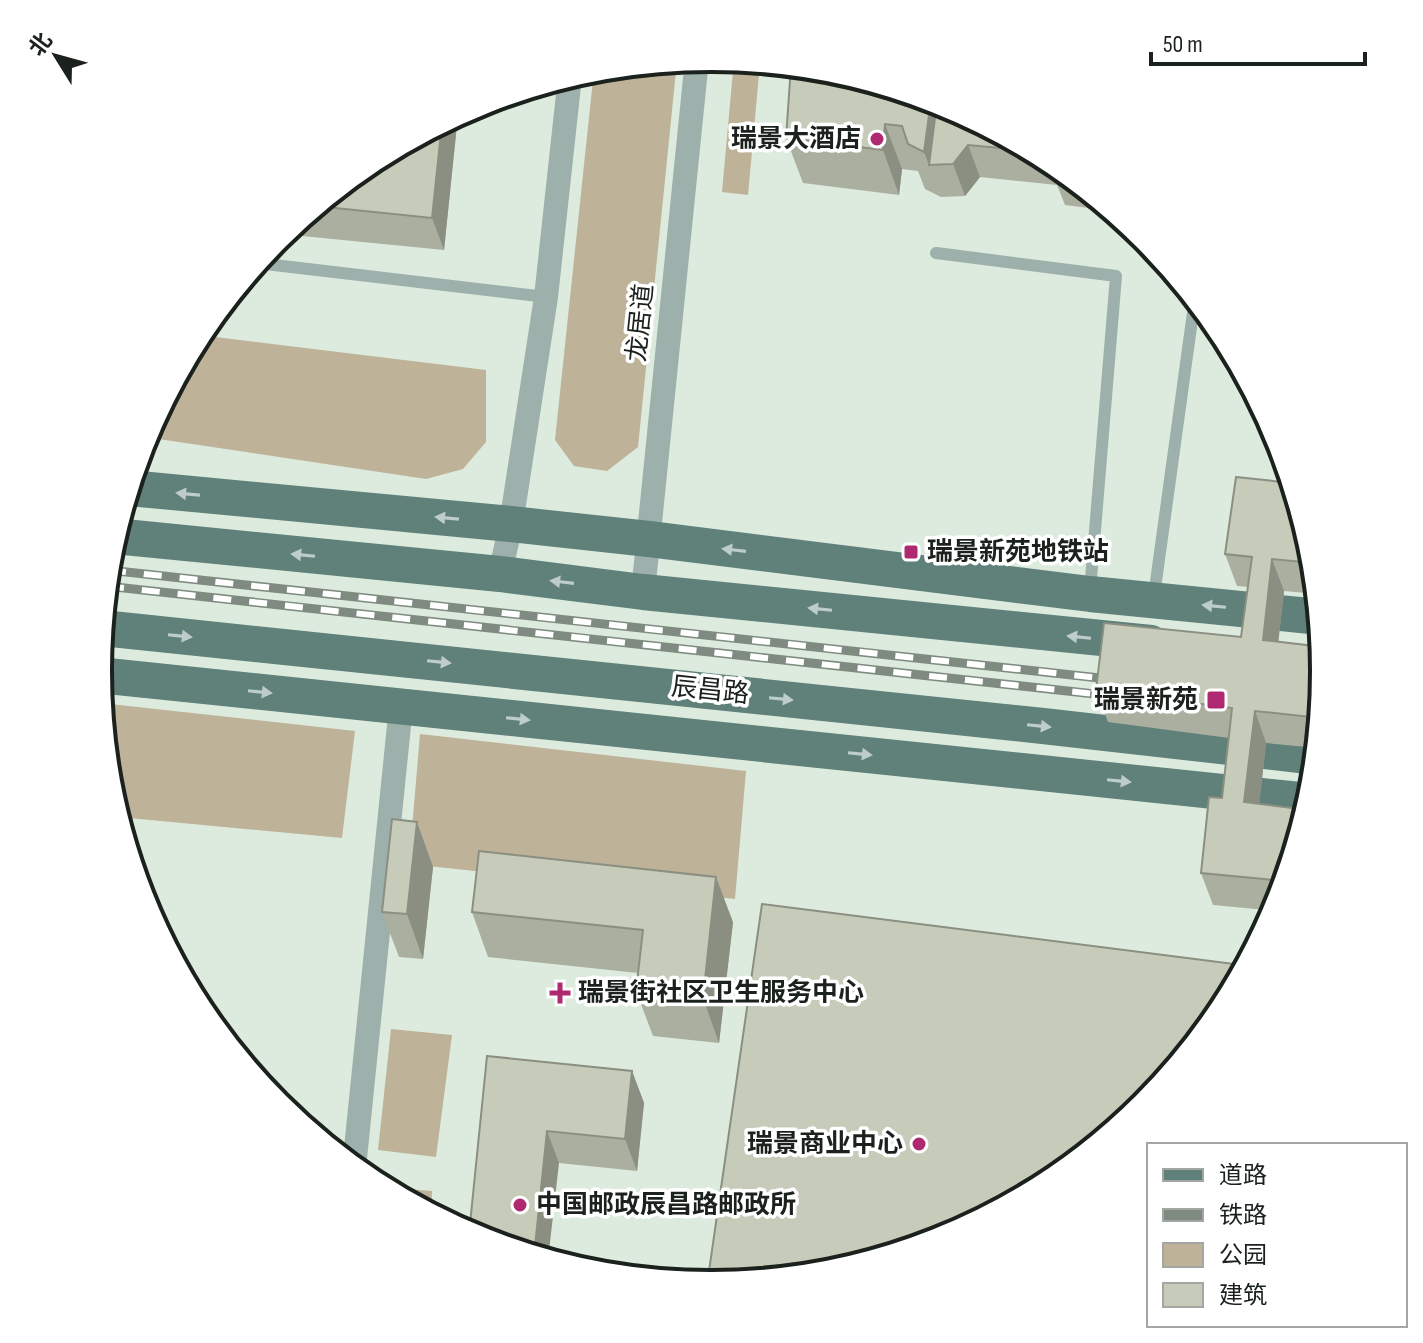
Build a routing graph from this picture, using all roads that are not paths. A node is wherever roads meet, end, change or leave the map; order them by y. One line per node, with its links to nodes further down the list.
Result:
1 (696, 72): 10 (street, 龙居道)
2 (569, 89): 5 (street)
3 (936, 253): 13 (lane)
4 (272, 265): 5 (lane)
5 (546, 297): 8 (street)
6 (1193, 315): 14 (lane)
7 (141, 489): 8 (main road, one-way to 7)
8 (511, 524): 10 (main road); 11 (street)
9 (128, 537): 11 (main road, one-way to 9)
10 (649, 539): 12 (street, 龙居道); 13 (main road, one-way to 10)
11 (500, 574): 12 (main road, one-way to 11)
12 (643, 592): 17 (main road, one-way to 12)
13 (1090, 594): 14 (main road)
14 (1153, 600): 15 (main road, one-way to 14)
15 (1308, 616)
16 (113, 629): 20 (main road, 辰昌路, one-way to 20)
17 (1177, 646)
18 (112, 676): 19 (main road, one-way to 19)
19 (401, 706): 21 (main road, one-way to 21); 22 (street)
20 (1305, 756)
21 (1297, 800)
22 (355, 1153)

